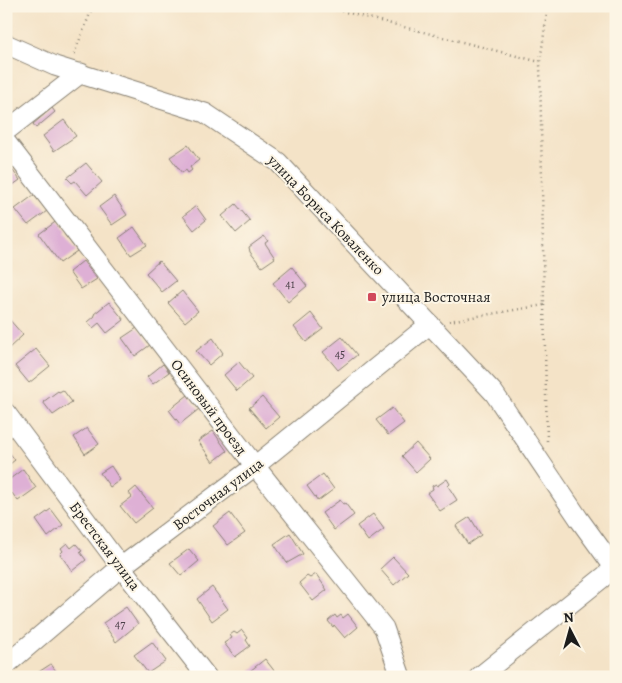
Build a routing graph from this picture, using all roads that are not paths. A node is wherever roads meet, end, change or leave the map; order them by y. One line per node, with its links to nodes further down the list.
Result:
1 (6, 44): 2 (street, улица Бориса Коваленко)
2 (74, 71): 3 (street); 5 (street, улица Бориса Коваленко)
3 (6, 131)
4 (6, 142): 7 (street, Осиновый проезд)
5 (430, 324): 7 (street, Восточная улица); 9 (street, улица Бориса Коваленко)
6 (6, 413): 8 (street, Брестская улица)
7 (255, 466): 8 (street, Восточная улица); 12 (street, Осиновый проезд)
8 (121, 567): 10 (street, Восточная улица); 11 (street, Брестская улица)
9 (615, 568): 13 (street)
10 (6, 665)
11 (207, 677)
12 (401, 677)
13 (479, 677)

